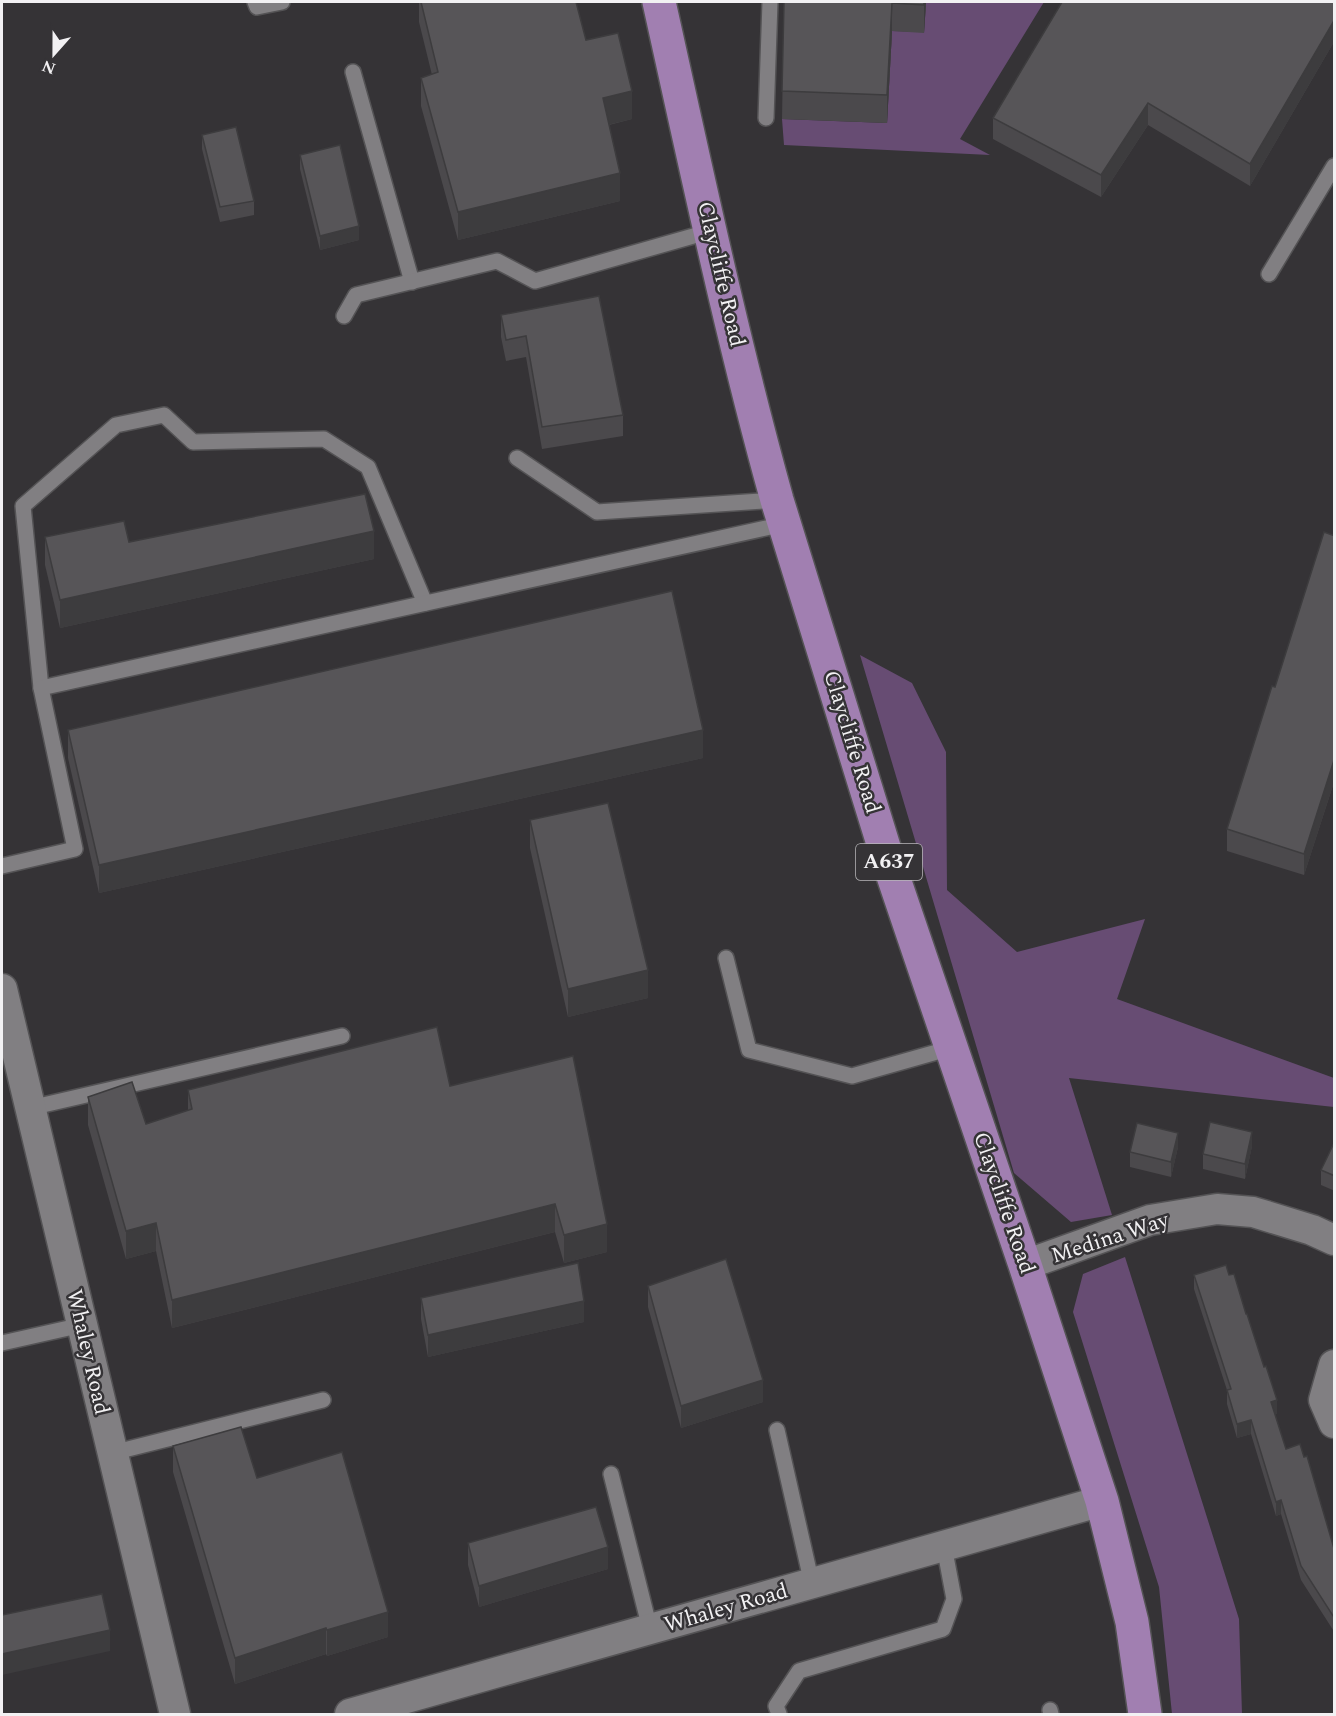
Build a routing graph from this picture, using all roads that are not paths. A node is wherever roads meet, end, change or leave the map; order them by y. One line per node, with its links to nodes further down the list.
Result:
1 (255, 2): 2 (lane)
2 (282, 2)
3 (659, 2): 8 (highway, Claycliffe Road / A637)
4 (770, 2): 6 (lane)
5 (353, 72): 10 (lane)
6 (766, 118)
7 (1335, 166): 9 (lane)
8 (711, 231): 10 (lane); 13 (highway, Claycliffe Road / A637)
9 (1269, 274)
10 (412, 282): 11 (lane)
11 (344, 316)
12 (517, 458): 13 (lane)
13 (781, 512): 14 (lane); 20 (highway, Claycliffe Road / A637)
14 (425, 603): 15 (lane); 15 (lane)
15 (41, 688): 16 (lane)
16 (2, 866)
17 (726, 958): 20 (lane)
18 (2, 989): 21 (street, Whaley Road)
19 (342, 1036): 21 (lane)
20 (951, 1048): 23 (highway, Claycliffe Road / A637)
21 (30, 1108): 24 (street, Whaley Road)
22 (1335, 1240): 23 (street, Medina Way)
23 (1025, 1265): 32 (highway, Claycliffe Road / A637)
24 (82, 1324): 25 (lane); 30 (street, Whaley Road)
25 (2, 1343)
26 (1335, 1365): 28 (street)
27 (323, 1400): 30 (lane)
28 (1335, 1423)
29 (777, 1430): 34 (lane)
30 (112, 1453): 36 (street, Whaley Road)
31 (611, 1473): 35 (lane)
32 (1102, 1502): 33 (street, Whaley Road); 39 (highway, Claycliffe Road / A637)
33 (944, 1546): 34 (street, Whaley Road); 38 (lane)
34 (812, 1584): 35 (street, Whaley Road)
35 (650, 1629): 37 (street, Whaley Road)
36 (174, 1714)
37 (350, 1714)
38 (779, 1714)
39 (1145, 1714)

